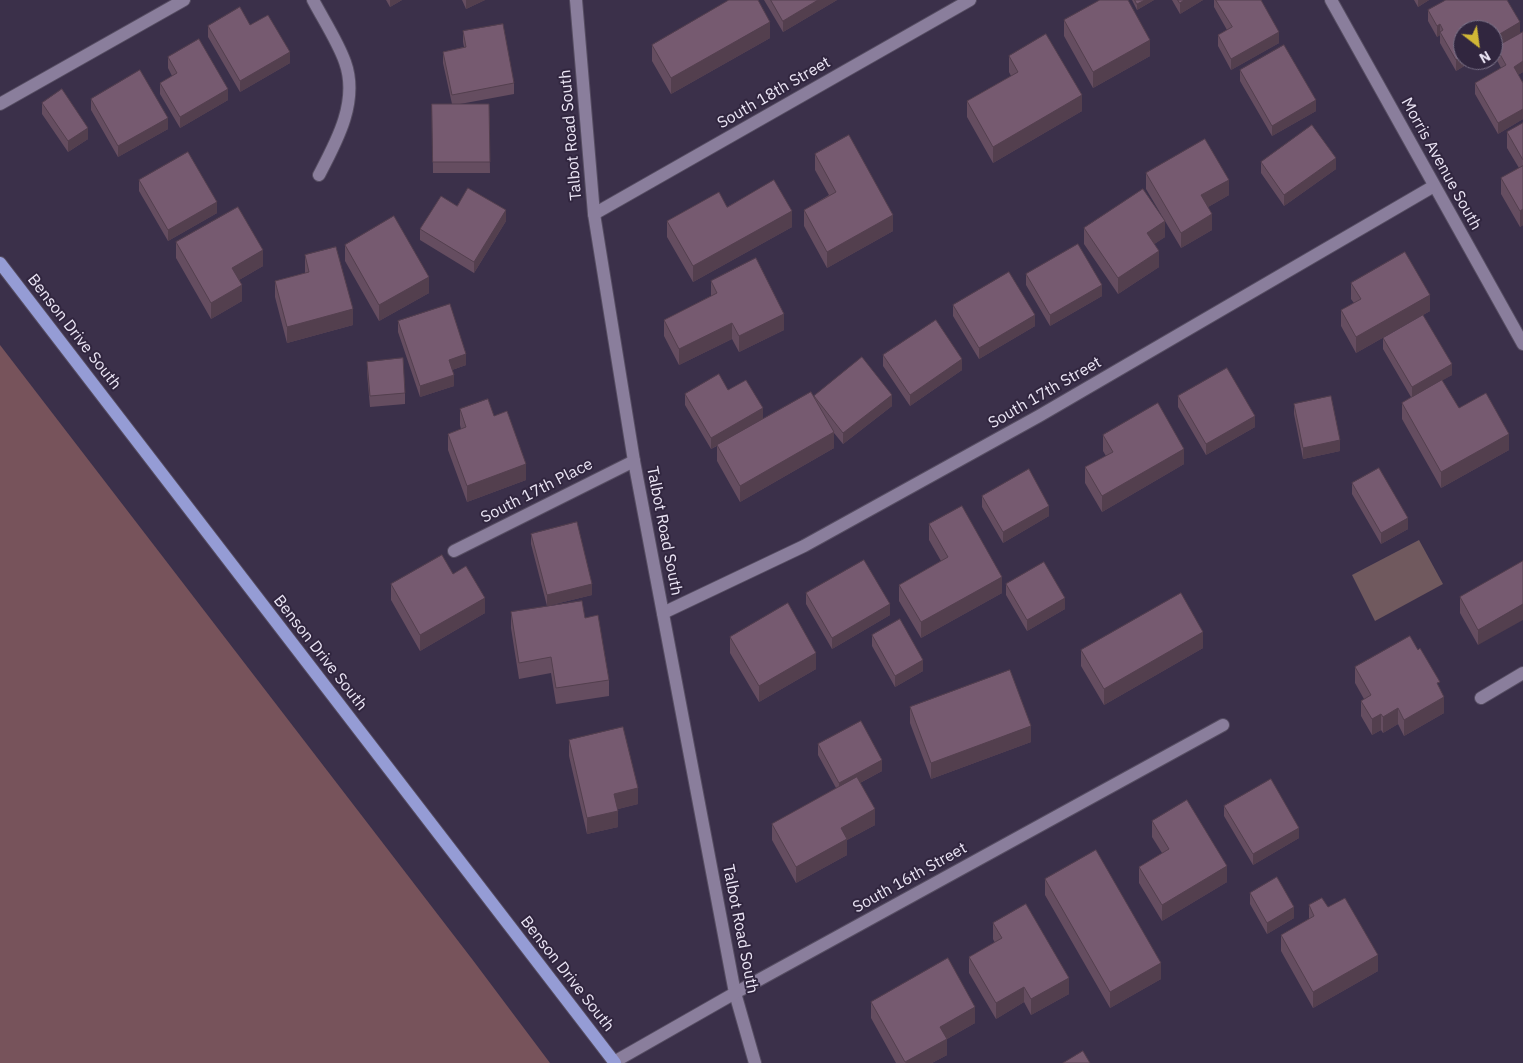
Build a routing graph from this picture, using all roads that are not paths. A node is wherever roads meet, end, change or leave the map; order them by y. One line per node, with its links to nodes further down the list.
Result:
1 (184, 0): 6 (street)
2 (313, 0): 7 (street)
3 (576, 0): 9 (street, Talbot Road South)
4 (970, 0): 9 (street, South 18th Street)
5 (1331, 0): 8 (street, Morris Avenue South)
6 (0, 104)
7 (319, 175)
8 (1434, 186): 11 (street, Morris Avenue South); 14 (street, South 17th Street)
9 (594, 214): 12 (street, Talbot Road South)
10 (0, 263): 19 (main road, Benson Drive South)
11 (1523, 344)
12 (634, 461): 13 (street, South 17th Place); 14 (street, Talbot Road South)
13 (454, 551)
14 (663, 613): 18 (street, Talbot Road South)
15 (1523, 673): 16 (street)
16 (1481, 698)
17 (1223, 725): 18 (street, South 16th Street)
18 (735, 993): 19 (street, South 16th Street); 20 (street, Talbot Road South)
19 (615, 1063)
20 (755, 1063)

